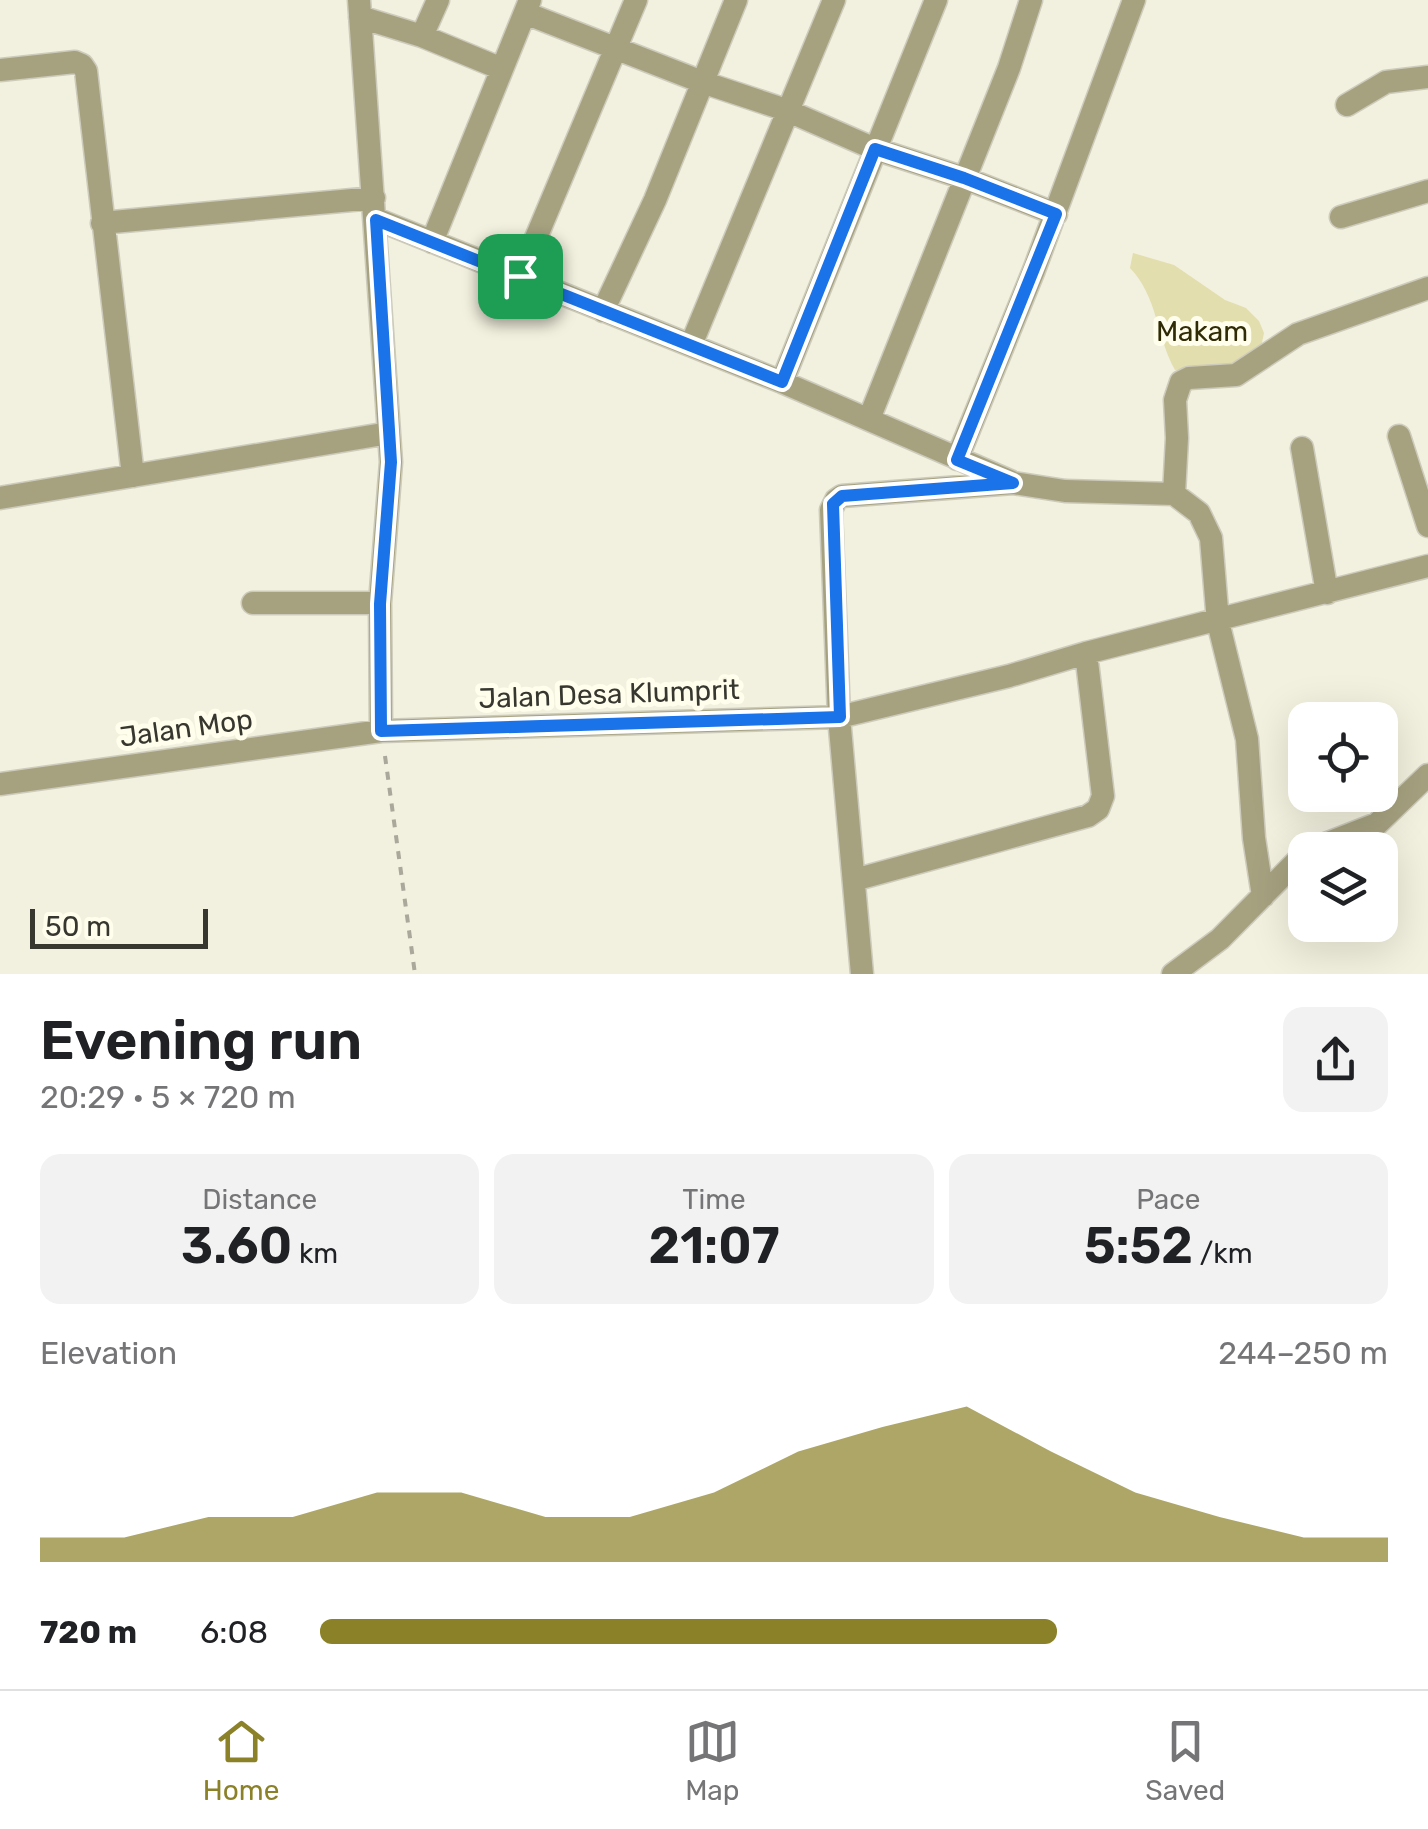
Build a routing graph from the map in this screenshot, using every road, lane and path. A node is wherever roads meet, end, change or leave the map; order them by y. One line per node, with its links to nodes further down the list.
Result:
1 (438, 0): 10 (street)
2 (636, 0): 11 (street)
3 (736, 0): 15 (street)
4 (834, 0): 17 (street)
5 (936, 0): 18 (street)
6 (1031, 0): 19 (street)
7 (1134, 0): 22 (street)
8 (527, 6): 11 (street); 12 (street)
9 (360, 9): 10 (street); 21 (street)
10 (422, 36): 12 (street)
11 (617, 46): 15 (street); 26 (street)
12 (502, 69): 25 (street)
13 (0, 70): 24 (street)
14 (1428, 77): 16 (street)
15 (702, 82): 17 (street); 28 (street)
16 (1347, 105)
17 (786, 110): 18 (street); 29 (street)
18 (875, 149): 19 (street); 30 (street)
19 (964, 178): 22 (street); 31 (street)
20 (1428, 191): 23 (street)
21 (375, 209): 24 (street); 25 (street); 32 (street)
22 (1056, 214): 35 (street)
23 (1342, 217)
24 (102, 224): 36 (street)
25 (432, 242): 26 (street)
26 (520, 276): 28 (street)
27 (1428, 288): 38 (street)
28 (604, 311): 29 (street)
29 (691, 344): 30 (street)
30 (782, 382): 31 (street)
31 (869, 419): 35 (street)
32 (390, 433): 36 (street); 44 (street)
33 (1399, 436): 40 (street)
34 (1302, 448): 42 (street)
35 (957, 460): 37 (street)
36 (133, 476): 39 (street)
37 (1013, 483): 38 (street); 47 (street)
38 (1174, 494): 45 (street)
39 (0, 498)
40 (1428, 526)
41 (1428, 566): 42 (street, Jalan Desa Klumprit)
42 (1327, 593): 45 (street, Jalan Desa Klumprit)
43 (252, 603): 44 (street)
44 (380, 604): 48 (street)
45 (1218, 622): 46 (street, Jalan Desa Klumprit); 54 (street)
46 (1086, 653): 47 (street, Jalan Desa Klumprit); 53 (street)
47 (840, 717): 48 (street, Jalan Desa Klumprit); 53 (street)
48 (381, 731): 50 (street, Jalan Mop); 55 (path)
49 (1428, 775): 51 (street)
50 (0, 784)
51 (1358, 832)
52 (1288, 872): 54 (street)
53 (854, 880): 56 (street)
54 (1263, 896): 57 (street)
55 (415, 974)
56 (862, 974)
57 (1173, 974)

